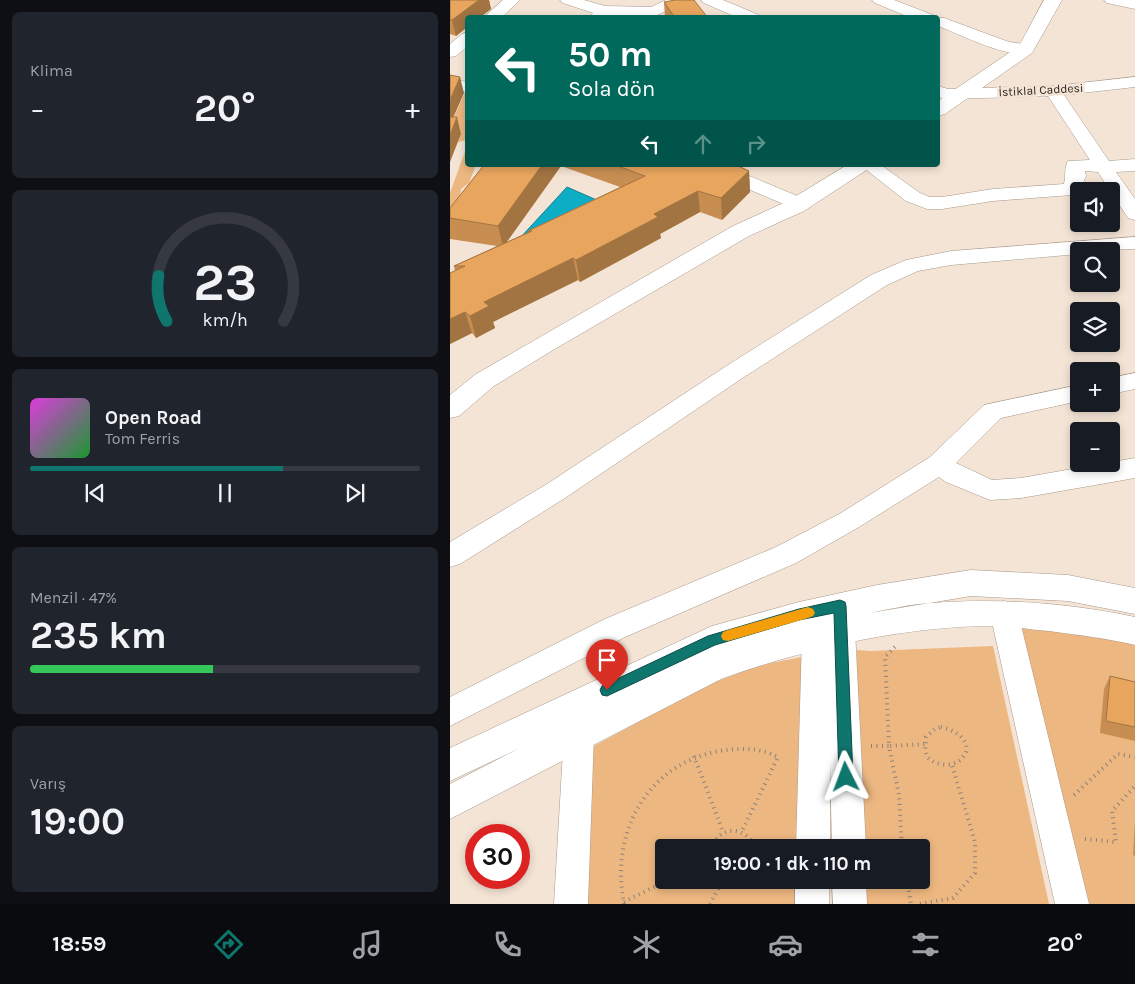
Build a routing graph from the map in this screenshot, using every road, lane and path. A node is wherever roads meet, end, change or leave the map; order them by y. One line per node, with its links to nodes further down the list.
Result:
1 (512, 0): 11 (street)
2 (574, 0): 10 (street)
3 (679, 0): 12 (street)
4 (709, 0): 13 (street)
5 (880, 0): 14 (street)
6 (1037, 0): 17 (street)
7 (1053, 0): 18 (street)
8 (1112, 0): 9 (street)
9 (1135, 4)
10 (600, 14): 12 (street)
11 (494, 15)
12 (654, 15)
13 (746, 15)
14 (920, 15)
15 (940, 22): 17 (street)
16 (465, 40): 19 (street)
17 (1006, 46): 18 (street); 24 (street)
18 (1026, 48): 24 (street)
19 (450, 52)
20 (1135, 82): 23 (street, İstiklal Caddesi)
21 (450, 84): 22 (street)
22 (465, 86)
23 (1053, 91): 24 (street, İstiklal Caddesi); 30 (street)
24 (944, 98)
25 (1135, 165): 30 (street)
26 (712, 167): 31 (street)
27 (840, 167): 31 (street)
28 (856, 167): 31 (street)
29 (872, 167): 30 (street)
30 (1104, 167): 32 (street)
31 (795, 201): 37 (street); 38 (street)
32 (1135, 214)
33 (1135, 243): 41 (street)
34 (1135, 381): 35 (street)
35 (1120, 384)
36 (1070, 395): 39 (street)
37 (450, 396)
38 (450, 409)
39 (939, 464): 40 (street); 49 (street)
40 (1135, 468)
41 (450, 556)
42 (1104, 595): 43 (street); 44 (street); 46 (street)
43 (1135, 597)
44 (1135, 601)
45 (1004, 613): 46 (street); 47 (street); 80 (street)
46 (828, 621): 50 (street); 56 (street); 65 (street); 66 (street)
47 (1135, 631)
48 (898, 643): 52 (path)
49 (450, 712)
50 (579, 734): 59 (street); 74 (street)
51 (926, 744): 52 (path); 55 (path); 55 (path)
52 (889, 746): 67 (path)
53 (694, 756): 60 (path); 61 (path); 73 (path)
54 (1135, 757): 58 (path)
55 (952, 765): 79 (path)
56 (450, 766)
57 (1135, 786): 62 (path)
58 (1070, 799)
59 (450, 802)
60 (742, 831): 61 (path); 64 (path)
61 (723, 832): 63 (path)
62 (1079, 838)
63 (714, 839)
64 (752, 839)
65 (814, 839)
66 (848, 839)
67 (902, 839)
68 (655, 887): 73 (path)
69 (718, 889): 75 (path)
70 (812, 889): 76 (street)
71 (850, 889): 77 (street)
72 (909, 889): 78 (path)
73 (623, 903)
74 (571, 904)
75 (710, 904)
76 (812, 904)
77 (850, 904)
78 (911, 904)
79 (920, 904)
80 (1072, 904)

